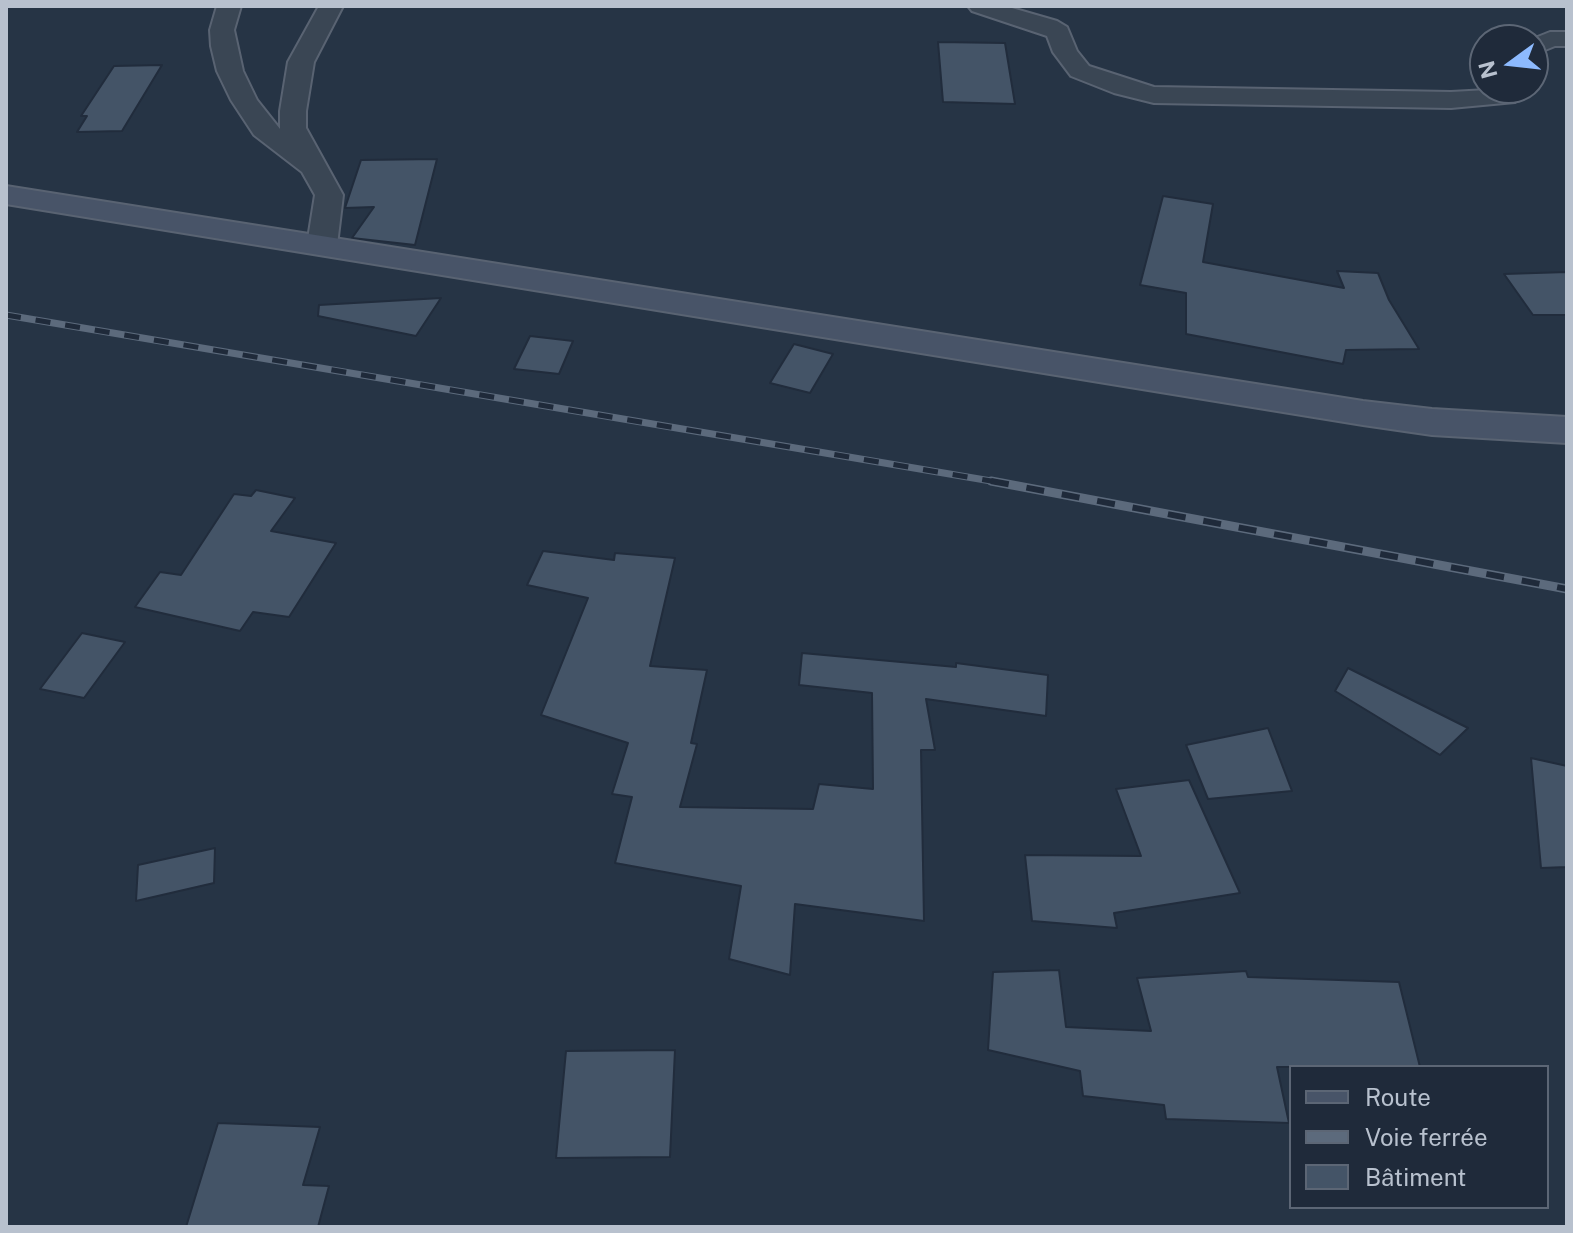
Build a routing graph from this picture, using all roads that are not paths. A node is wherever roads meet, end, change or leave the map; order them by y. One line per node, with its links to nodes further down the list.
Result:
1 (229, 6): 5 (street)
2 (331, 6): 5 (street)
3 (980, 6): 4 (street)
4 (1469, 99)
5 (312, 168): 7 (street)
6 (6, 195): 7 (street)
7 (322, 245): 8 (street)
8 (1567, 430)

